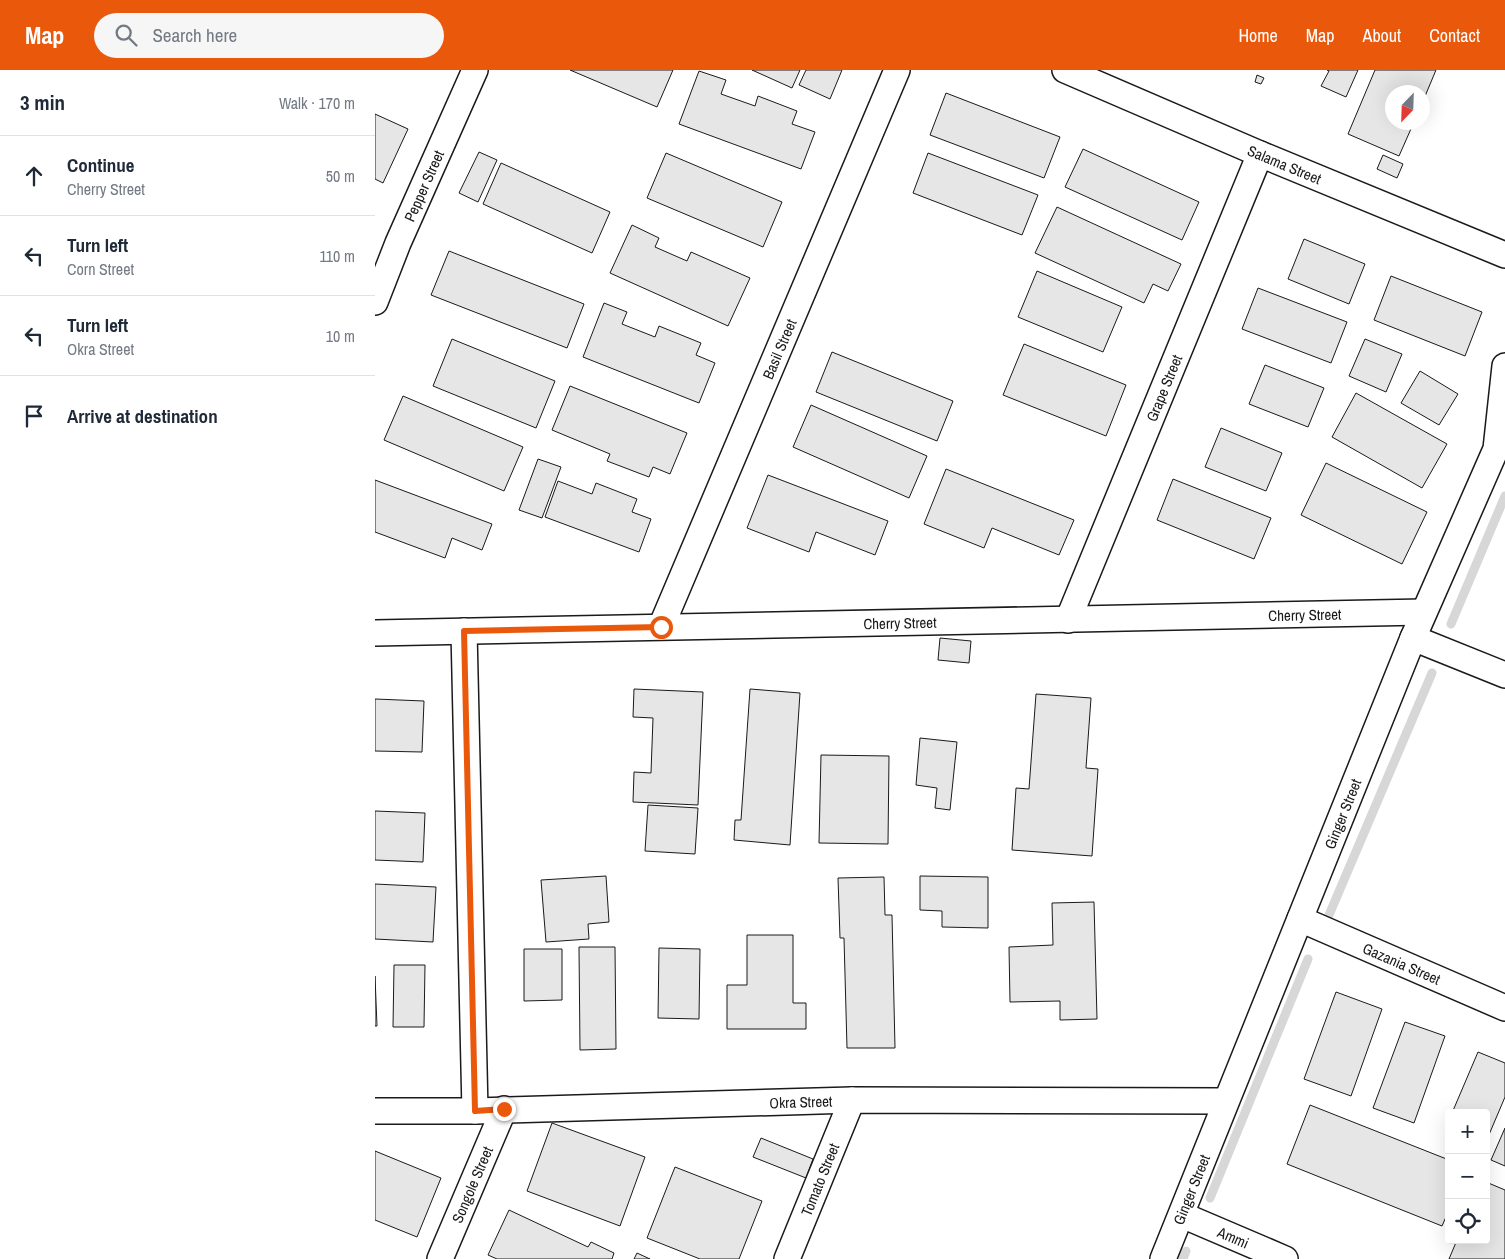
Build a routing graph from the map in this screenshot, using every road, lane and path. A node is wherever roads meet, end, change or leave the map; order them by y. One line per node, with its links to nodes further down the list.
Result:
1 (475, 70): 6 (street, Pepper Street)
2 (897, 70): 11 (street, Basil Street)
3 (1065, 70): 4 (street, Salama Street)
4 (1260, 154): 5 (street, Salama Street); 10 (street, Grape Street)
5 (1505, 256)
6 (375, 302)
7 (1505, 366): 8 (street, Ginger Street)
8 (1500, 450): 9 (street, Ginger Street)
9 (1424, 612): 10 (street, Cherry Street); 14 (street, Ginger Street)
10 (1069, 620): 11 (street, Cherry Street)
11 (661, 627): 12 (street, Cherry Street)
12 (464, 631): 13 (street, Cherry Street); 22 (street)
13 (375, 633)
14 (1413, 638): 15 (street); 16 (street, Ginger Street)
15 (1505, 675)
16 (1300, 919): 17 (street, Gazania Street); 19 (street, Ginger Street)
17 (1505, 1008)
18 (852, 1100): 19 (street, Okra Street); 20 (street, Okra Street); 25 (street, Tomato Street)
19 (1226, 1101): 23 (street, Ginger Street)
20 (504, 1109): 22 (street, Okra Street); 24 (street, Songole Street)
21 (375, 1111): 22 (street, Okra Street)
22 (475, 1111)
23 (1182, 1216): 26 (street, Ginger Street); 27 (street, Ammi)
24 (440, 1259)
25 (787, 1259)
26 (1163, 1259)
27 (1285, 1259)

